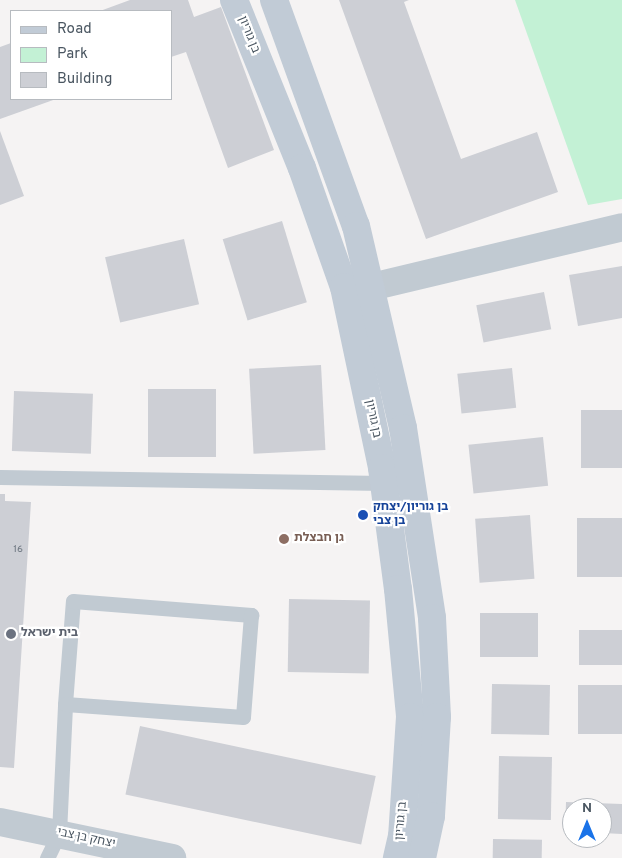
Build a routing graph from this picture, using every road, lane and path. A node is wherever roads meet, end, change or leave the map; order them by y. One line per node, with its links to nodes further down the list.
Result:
1 (234, 0): 4 (street, בן גוריון)
2 (274, 0): 4 (street, בן גוריון)
3 (622, 227): 4 (street)
4 (358, 290): 6 (street, בן גוריון); 13 (street, בן גוריון)
5 (0, 477): 6 (lane)
6 (384, 483): 12 (street, בן גוריון)
7 (64, 704): 7 (lane); 9 (lane)
8 (0, 822): 9 (street, יצחק בן צבי)
9 (59, 833): 10 (lane); 11 (street, יצחק בן צבי)
10 (47, 858)
11 (172, 858)
12 (397, 858)
13 (422, 858)

